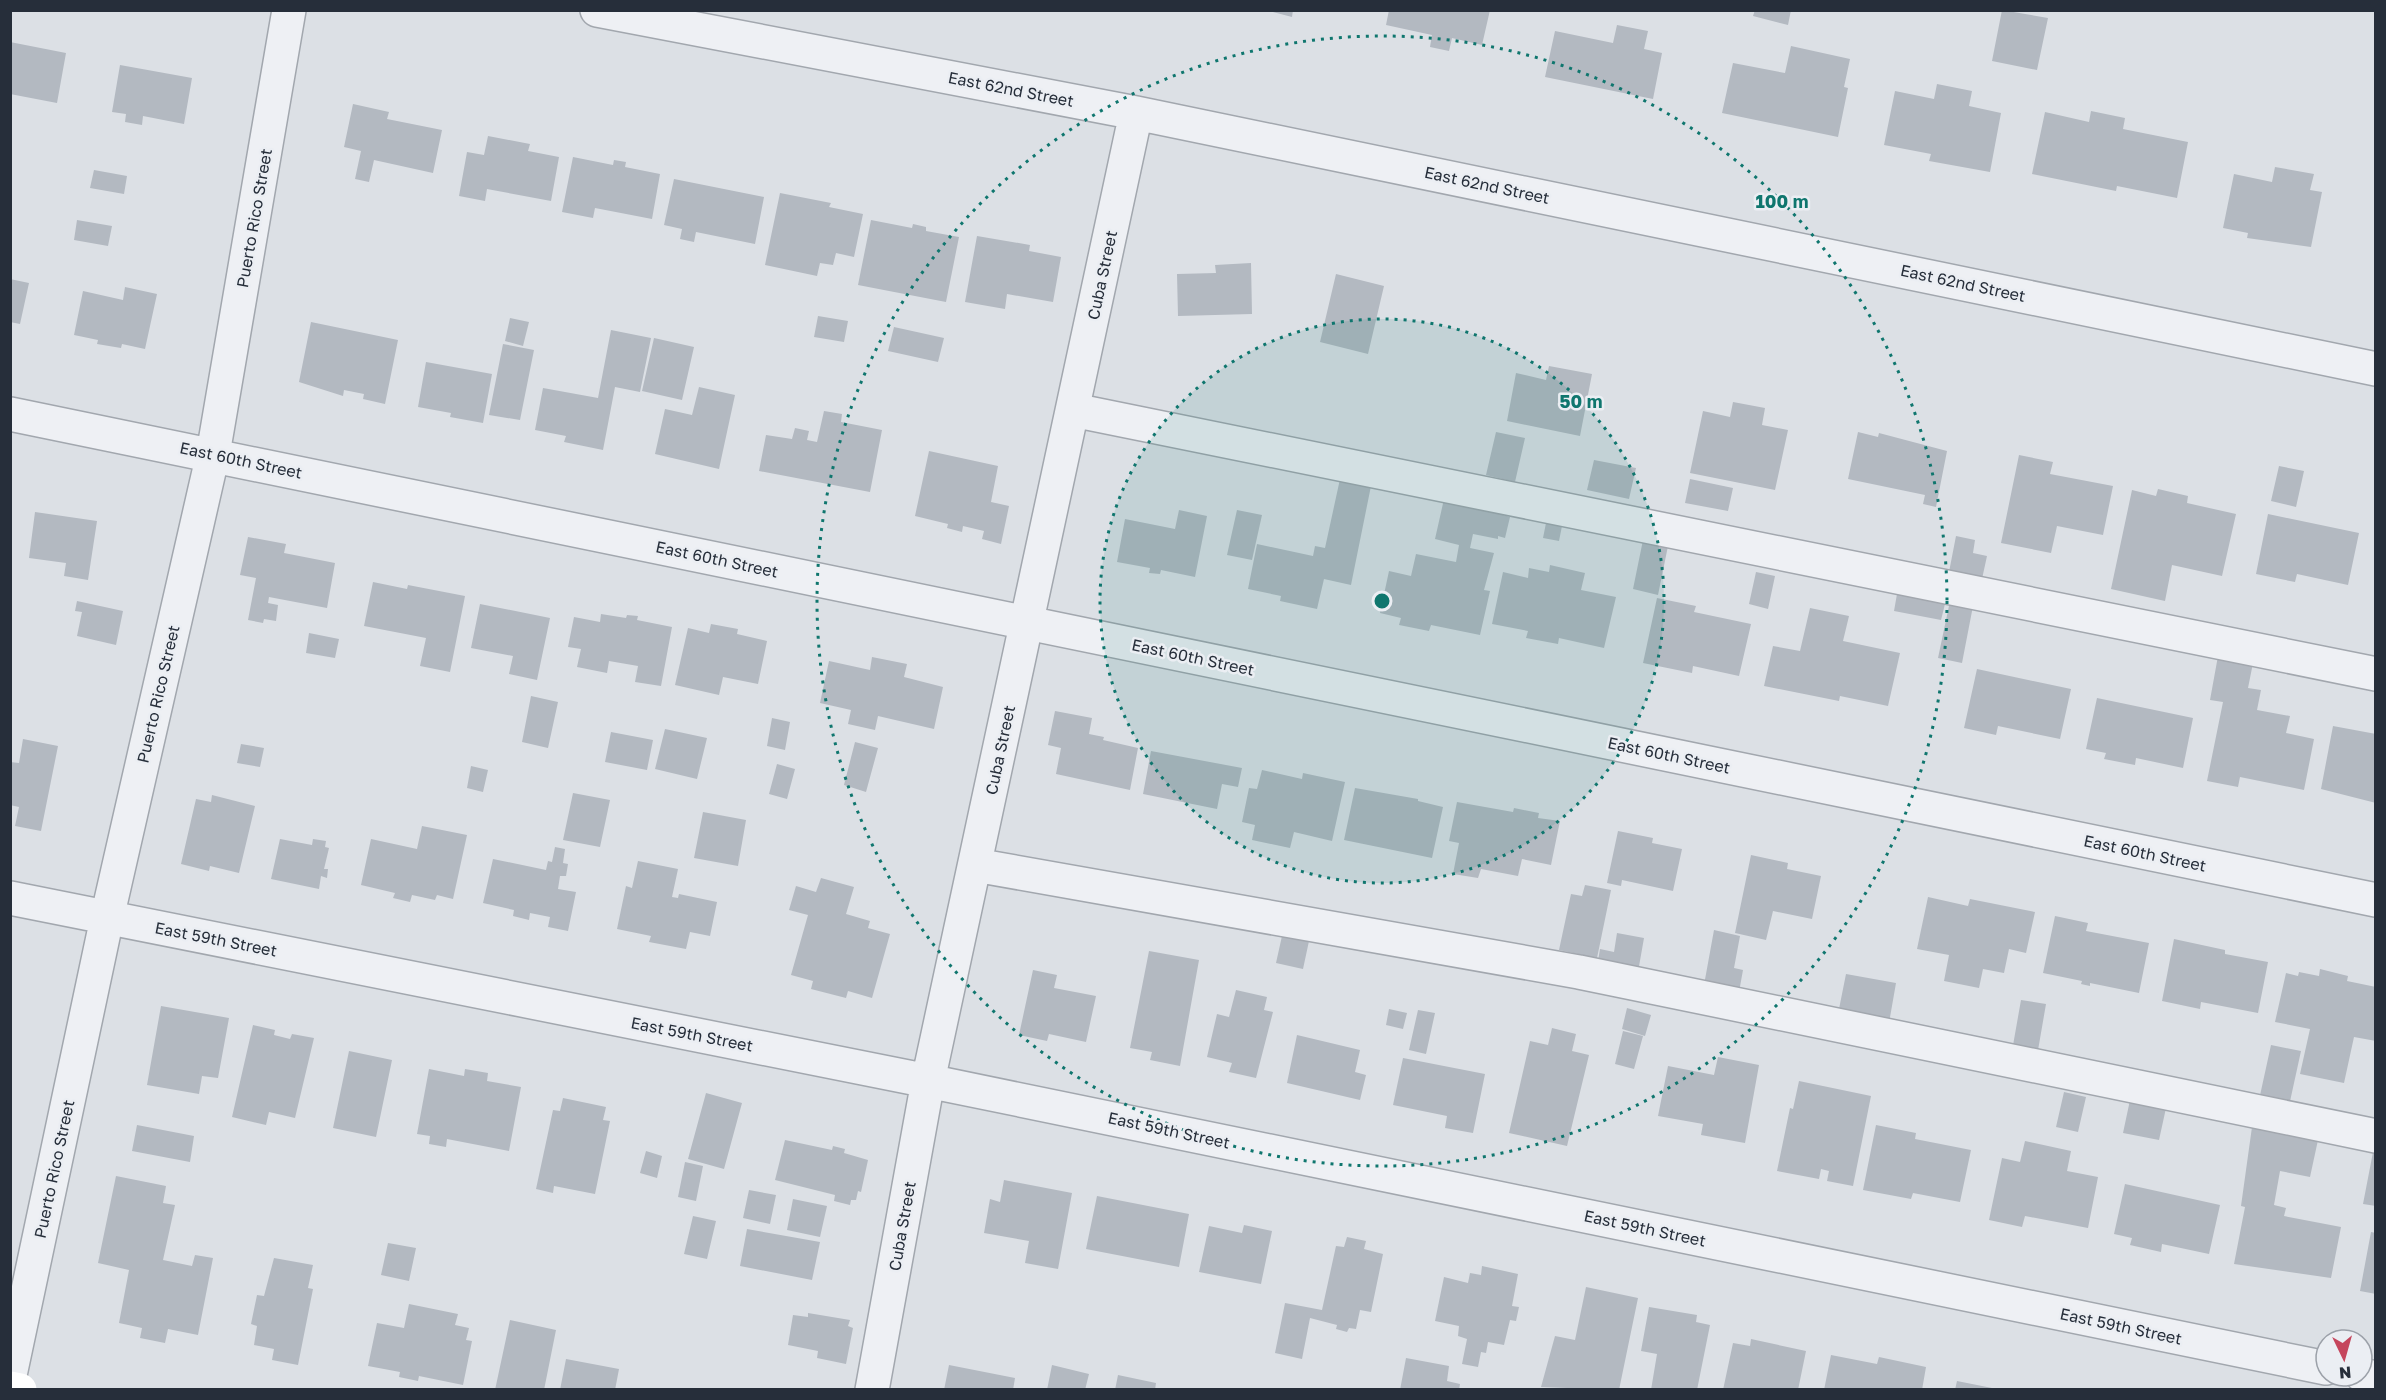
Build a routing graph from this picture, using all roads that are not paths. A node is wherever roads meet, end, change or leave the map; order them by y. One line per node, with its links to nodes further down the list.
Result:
1 (289, 10): 7 (street, Puerto Rico Street)
2 (597, 10): 3 (street, East 62nd Street)
3 (1136, 113): 4 (street, East 62nd Street); 5 (street, Cuba Street)
4 (2376, 369)
5 (1073, 410): 8 (street, Cuba Street); 9 (street)
6 (10, 414): 7 (street, East 60th Street)
7 (213, 454): 8 (street, East 60th Street); 13 (street, Puerto Rico Street)
8 (1027, 623): 10 (street, Cuba Street); 12 (street, East 60th Street)
9 (2376, 674)
10 (975, 865): 14 (street, Cuba Street); 15 (street)
11 (10, 898): 13 (street, East 59th Street)
12 (2376, 900)
13 (107, 918): 14 (street, East 59th Street); 17 (street, Puerto Rico Street)
14 (928, 1081): 16 (street, East 59th Street); 20 (street, Cuba Street)
15 (2376, 1136)
16 (2314, 1366)
17 (10, 1375)
18 (10, 1388): 19 (main road)
19 (20, 1389)
20 (872, 1389)

